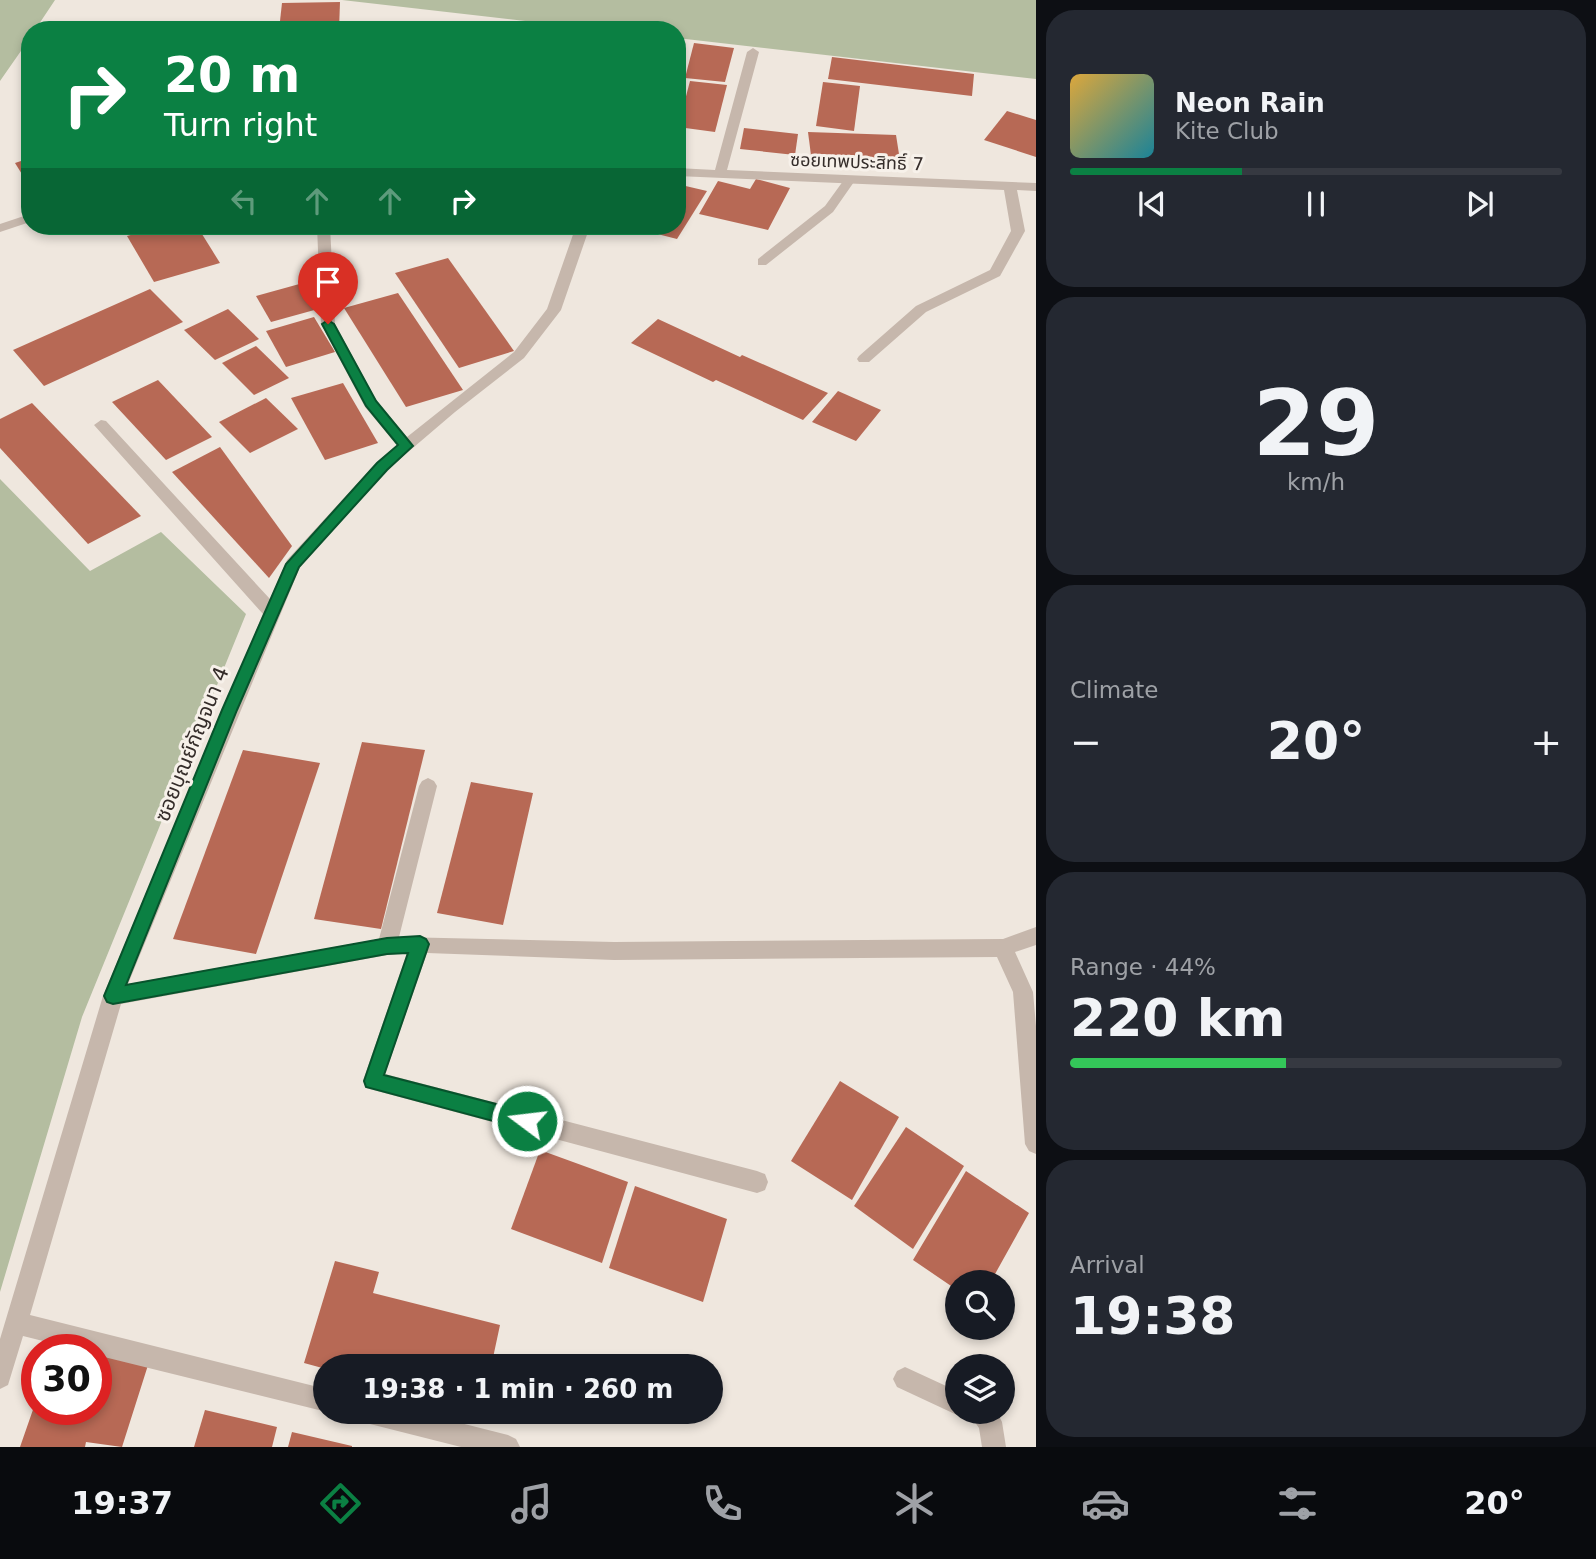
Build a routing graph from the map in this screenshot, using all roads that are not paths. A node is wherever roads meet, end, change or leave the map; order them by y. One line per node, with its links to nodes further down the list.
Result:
1 (754, 52): 3 (street)
2 (686, 172): 3 (street, ซอยเทพประสิทธิ์ 7)
3 (720, 174): 4 (street, ซอยเทพประสิทธิ์ 7)
4 (850, 179): 5 (street, ซอยเทพประสิทธิ์ 7); 11 (lane)
5 (1009, 186): 6 (street, ซอยเทพประสิทธิ์ 7); 12 (street)
6 (1036, 187)
7 (21, 221): 8 (street)
8 (0, 228)
9 (323, 235): 14 (street)
10 (580, 235): 14 (street, ซอยบุณย์กัญจนา 4)
11 (762, 262)
12 (864, 359)
13 (101, 425): 15 (street)
14 (406, 446): 15 (street, ซอยบุณย์กัญจนา 4)
15 (272, 613): 21 (street, ซอยบุณย์กัญจนา 4)
16 (428, 786): 19 (street)
17 (1036, 936): 20 (street)
18 (420, 944): 19 (street); 20 (street); 23 (street)
19 (387, 946): 21 (street)
20 (1003, 948): 22 (street)
21 (113, 996): 24 (street, ซอยบุณย์กัญจนา 4)
22 (1036, 1144)
23 (757, 1182)
24 (16, 1323): 25 (street, ซอยบุณย์กัญจนา 4); 28 (street)
25 (0, 1377)
26 (905, 1379): 27 (street)
27 (945, 1397)
28 (313, 1398)
29 (417, 1424): 31 (street)
30 (990, 1424): 32 (street)
31 (508, 1447)
32 (993, 1447)

